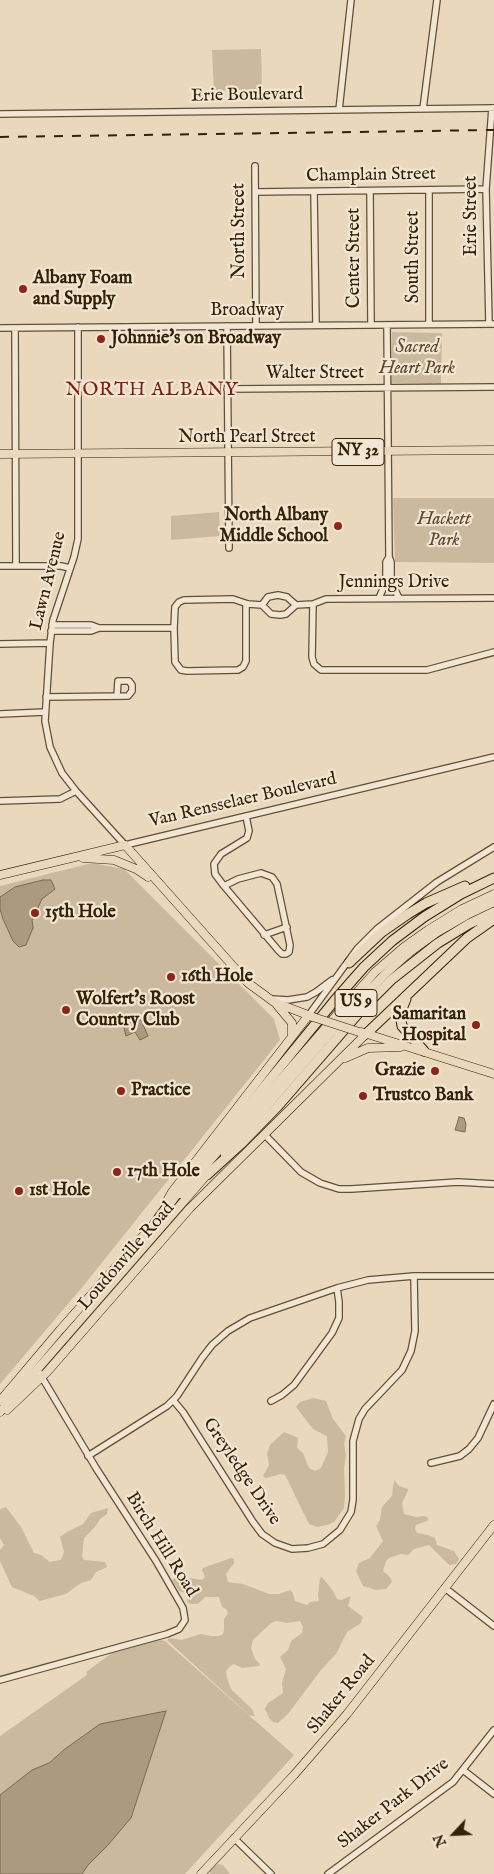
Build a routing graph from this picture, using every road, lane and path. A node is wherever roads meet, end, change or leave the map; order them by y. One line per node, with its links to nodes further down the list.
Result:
1 (351, 0): 5 (street)
2 (437, 0): 4 (street)
3 (493, 108): 4 (street, Erie Boulevard); 8 (street, Erie Street)
4 (423, 109): 5 (street, Erie Boulevard)
5 (339, 110): 6 (street, Erie Boulevard)
6 (0, 114)
7 (255, 166): 11 (street, North Street)
8 (486, 189): 9 (street, Champlain Street); 14 (street, Erie Street)
9 (429, 190): 10 (street, Champlain Street); 13 (street, South Street)
10 (370, 191): 12 (street, Champlain Street); 16 (street, Center Street)
11 (256, 192): 12 (street, Champlain Street); 19 (street, North Street)
12 (314, 192): 15 (street)
13 (429, 324): 14 (street, Broadway); 17 (street, Broadway)
14 (491, 324)
15 (316, 325): 16 (street, Broadway); 19 (street, Broadway)
16 (371, 325): 17 (street, Broadway)
17 (387, 325): 24 (street)
18 (227, 326): 19 (street, Broadway); 20 (street, Broadway); 25 (street)
19 (256, 326)
20 (78, 327): 22 (street, Broadway); 31 (street, Lawn Avenue)
21 (0, 328): 22 (street, Broadway)
22 (15, 328): 30 (street)
23 (494, 387): 24 (street, Walter Street)
24 (387, 388): 25 (street, Walter Street); 28 (street)
25 (227, 389): 27 (street)
26 (494, 450): 28 (main road, North Pearl Street / NY 32)
27 (228, 452): 28 (main road, North Pearl Street / NY 32); 31 (main road, North Pearl Street / NY 32); 32 (street)
28 (388, 452): 33 (street)
29 (0, 454): 30 (main road, North Pearl Street / NY 32)
30 (16, 454): 31 (main road, North Pearl Street / NY 32); 35 (street)
31 (79, 454): 36 (street, Lawn Avenue)
32 (229, 548)
33 (388, 557): 37 (street); 38 (street)
34 (0, 566): 35 (street)
35 (16, 566): 36 (street)
36 (70, 568): 44 (street, Lawn Avenue)
37 (379, 598): 38 (street, Jennings Drive); 41 (street, Jennings Drive)
38 (399, 598): 39 (street, Jennings Drive)
39 (494, 598)
40 (246, 604): 42 (street, Jennings Drive); 45 (street, Jennings Drive); 45 (street)
41 (313, 604): 43 (street, Jennings Drive); 48 (street)
42 (262, 605): 43 (street, Jennings Drive); 43 (street, Jennings Drive)
43 (296, 605)
44 (51, 628): 45 (street); 46 (street, Lawn Avenue)
45 (174, 628)
46 (50, 643): 47 (street); 50 (street, Lawn Avenue)
47 (0, 644)
48 (494, 652)
49 (117, 696): 50 (street)
50 (46, 697): 51 (street, Lawn Avenue)
51 (45, 712): 52 (street); 54 (street, Lawn Avenue)
52 (0, 714)
53 (494, 757): 56 (street, Van Rensselaer Boulevard)
54 (76, 791): 55 (street); 57 (street, Lawn Avenue)
55 (0, 801)
56 (246, 816): 57 (street, Van Rensselaer Boulevard); 62 (street)
57 (125, 845): 59 (main road, Van Rensselaer Boulevard); 64 (main road)
58 (494, 847): 70 (street)
59 (74, 858): 60 (main road, Van Rensselaer Boulevard); 64 (main road)
60 (0, 875)
61 (494, 877): 70 (highway); 84 (highway)
62 (224, 886): 68 (street); 69 (street)
63 (494, 894): 84 (main road, US 9)
64 (169, 896): 73 (main road)
65 (494, 902): 82 (main road, US 9)
66 (494, 912): 82 (highway)
67 (494, 919): 72 (highway)
68 (287, 927): 69 (street); 69 (street)
69 (264, 935)
70 (349, 963): 71 (street)
71 (339, 974): 73 (street); 74 (street)
72 (407, 996): 75 (highway); 78 (highway)
73 (271, 1000): 74 (main road); 76 (main road)
74 (310, 1017): 75 (main road, bridge); 76 (main road)
75 (363, 1033): 77 (main road); 79 (main road, Loudonville Road)
76 (291, 1038): 84 (main road)
77 (414, 1048): 78 (main road); 79 (main road)
78 (424, 1051): 80 (main road)
79 (337, 1063): 81 (main road, Loudonville Road)
80 (494, 1074)
81 (265, 1135): 83 (street); 90 (main road, Loudonville Road)
82 (207, 1175): 89 (main road, US 9)
83 (494, 1184)
84 (156, 1222): 88 (main road, US 9)
85 (414, 1276): 86 (street); 87 (street); 91 (street, Greyledge Drive)
86 (494, 1276)
87 (337, 1288): 91 (street); 93 (street)
88 (60, 1330): 89 (main road); 92 (main road, US 9)
89 (37, 1369): 90 (street, Birch Hill Road); 95 (main road, US 9)
90 (42, 1378): 96 (main road, Loudonville Road); 97 (street, Birch Hill Road)
91 (173, 1400): 97 (street)
92 (0, 1401)
93 (271, 1401)
94 (494, 1404): 98 (street)
95 (0, 1412)
96 (0, 1416)
97 (88, 1456): 102 (street, Birch Hill Road)
98 (431, 1463)
99 (494, 1525): 100 (main road, Shaker Road)
100 (445, 1588): 101 (street); 106 (main road, Shaker Road)
101 (494, 1626)
102 (0, 1680)
103 (494, 1730): 104 (street, Shaker Park Drive)
104 (463, 1770): 105 (street); 109 (street, Shaker Park Drive)
105 (494, 1794)
106 (234, 1838): 107 (main road, Shaker Road); 108 (street)
107 (201, 1874)
108 (271, 1874)
109 (328, 1874)

